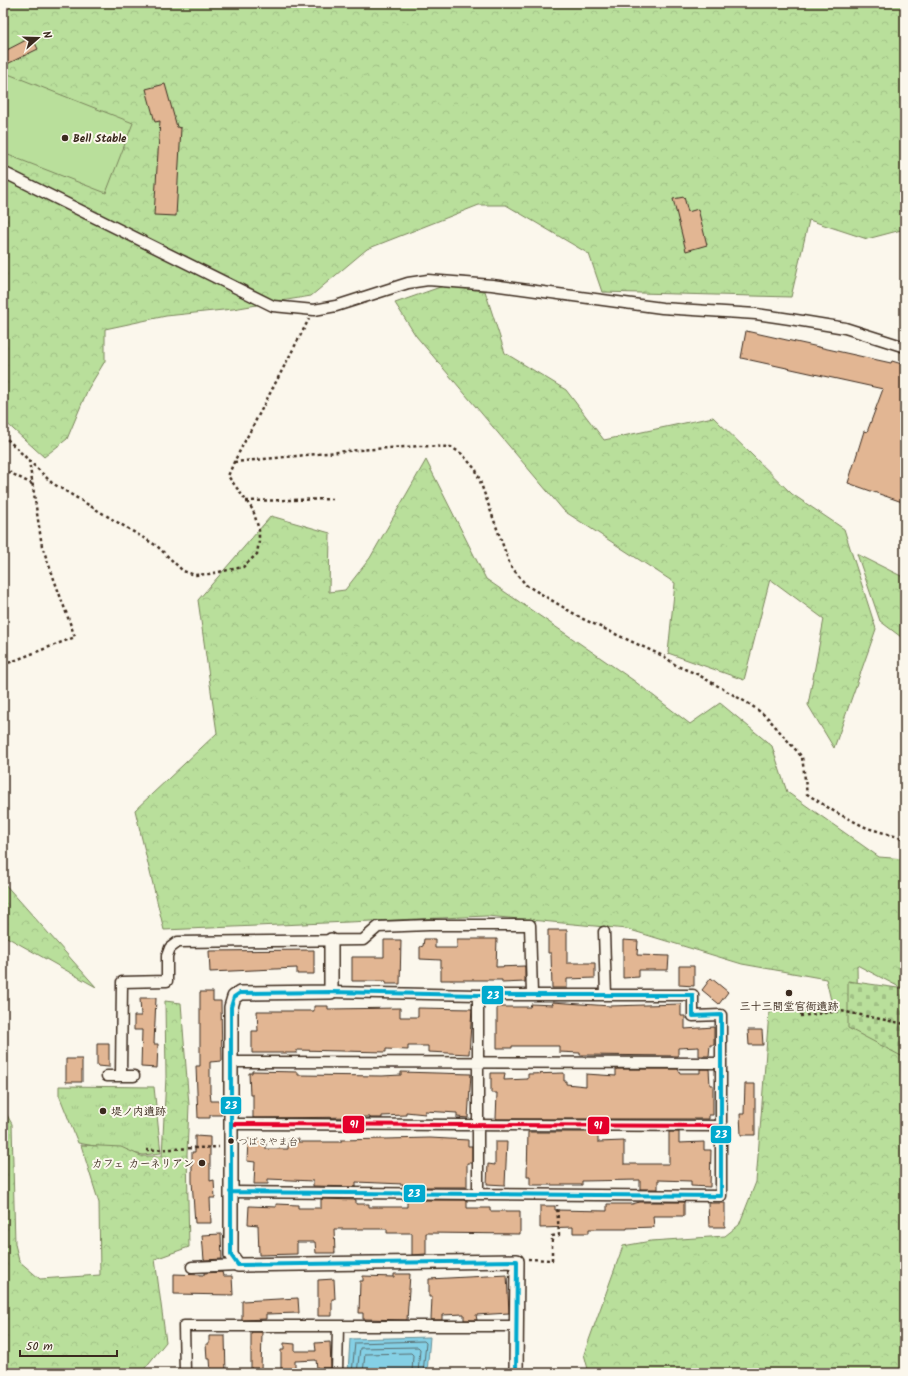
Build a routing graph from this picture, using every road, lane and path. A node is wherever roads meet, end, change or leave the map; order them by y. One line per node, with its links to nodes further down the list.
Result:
1 (3, 172): 2 (street)
2 (314, 310): 3 (street); 6 (path)
3 (905, 347)
4 (3, 435): 5 (path)
5 (29, 460): 8 (path); 10 (path)
6 (234, 462): 10 (path); 12 (path)
7 (3, 469): 8 (path)
8 (33, 484): 11 (path)
9 (334, 499): 10 (path)
10 (246, 501)
11 (3, 665)
12 (905, 839)
13 (604, 932): 18 (street)
14 (331, 940): 15 (street); 16 (street); 25 (street)
15 (331, 992): 17 (street); 21 (street)
16 (532, 994): 17 (street); 18 (street)
17 (478, 995): 22 (street)
18 (606, 995): 23 (street)
19 (800, 1016): 20 (path)
20 (905, 1024)
21 (231, 1062): 22 (street); 27 (street)
22 (477, 1062): 23 (street); 28 (street)
23 (721, 1063): 29 (street)
24 (107, 1076): 25 (street)
25 (121, 1076): 26 (street)
26 (134, 1076)
27 (231, 1124): 28 (street); 30 (street)
28 (477, 1125): 29 (street); 33 (street)
29 (721, 1126): 34 (street)
30 (230, 1147): 31 (path); 32 (street)
31 (146, 1150)
32 (230, 1192): 33 (street); 36 (street)
33 (478, 1194): 34 (street)
34 (557, 1194): 35 (path)
35 (525, 1259)
36 (238, 1265): 37 (street); 39 (street)
37 (192, 1267)
38 (338, 1326): 39 (street); 40 (street); 41 (street)
39 (516, 1326): 42 (street)
40 (185, 1373)
41 (338, 1373)
42 (516, 1373)

